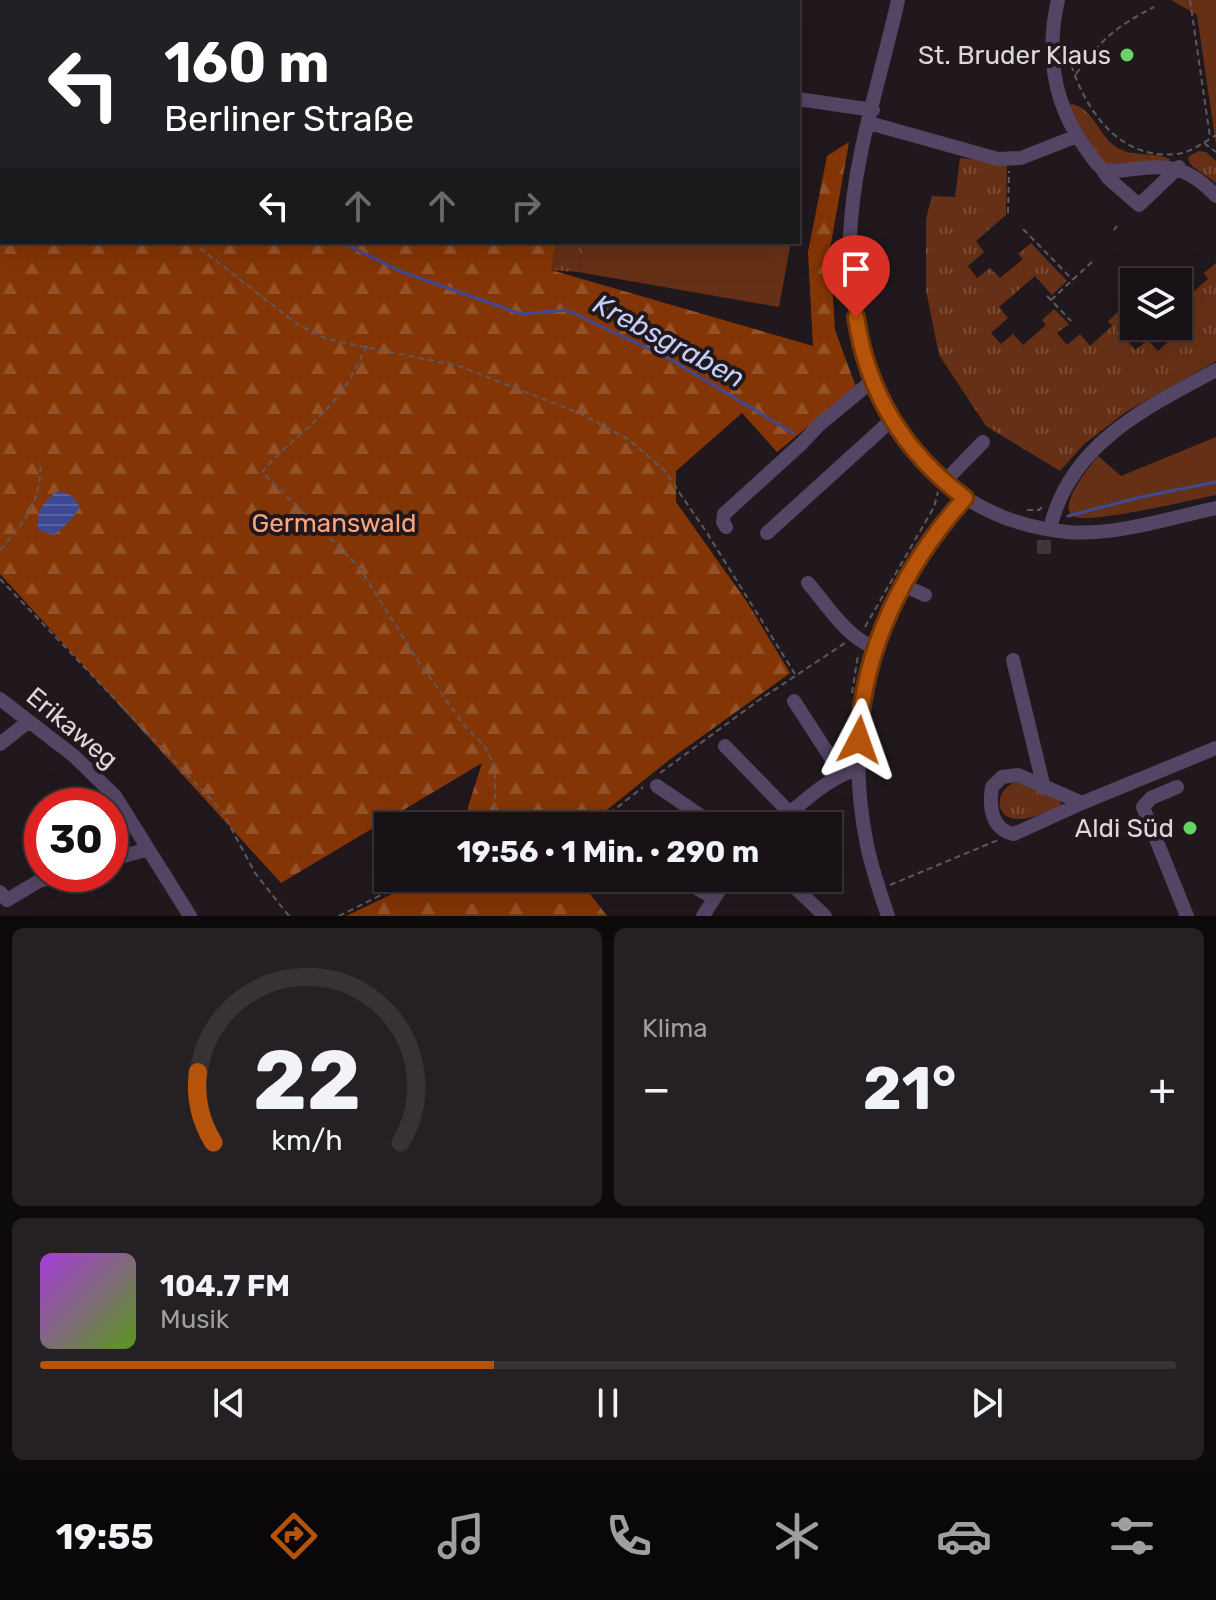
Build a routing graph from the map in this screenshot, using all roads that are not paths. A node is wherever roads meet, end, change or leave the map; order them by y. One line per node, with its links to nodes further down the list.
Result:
1 (1058, 0): 5 (street)
2 (894, 1): 4 (street)
3 (800, 99): 4 (street)
4 (871, 117): 5 (street); 10 (street)
5 (1077, 136): 7 (street)
6 (1179, 167): 7 (street); 7 (street); 8 (street)
7 (1102, 169)
8 (1216, 196)
9 (1216, 370): 17 (street)
10 (872, 381): 13 (street); 16 (street)
11 (885, 426): 18 (street)
12 (983, 442): 13 (street)
13 (941, 487): 14 (street)
14 (965, 498): 17 (street); 20 (street)
15 (1216, 508): 17 (street)
16 (726, 527)
17 (1050, 529)
18 (767, 533)
19 (808, 583): 22 (street)
20 (903, 585): 21 (street); 22 (street)
21 (925, 595)
22 (875, 648): 30 (street)
23 (1013, 660): 34 (street)
24 (0, 699): 26 (street, Erikaweg)
25 (794, 701): 31 (street)
26 (28, 722): 27 (street); 39 (street, Erikaweg)
27 (0, 744)
28 (725, 746): 37 (street)
29 (1216, 748): 35 (street)
30 (858, 770): 31 (street); 50 (street)
31 (842, 775): 38 (street)
32 (657, 786): 36 (street)
33 (1177, 787): 51 (street)
34 (1044, 788): 35 (street); 35 (street)
35 (1082, 803)
36 (695, 812)
37 (789, 812)
38 (791, 812)
39 (148, 849): 40 (street); 47 (street, Erikaweg)
40 (128, 855)
41 (24, 890): 42 (street)
42 (0, 892)
43 (703, 892): 46 (street)
44 (718, 892): 46 (street)
45 (800, 892): 49 (street)
46 (714, 898): 48 (street)
47 (190, 916)
48 (703, 916)
49 (825, 916)
50 (888, 916)
51 (1187, 916)

